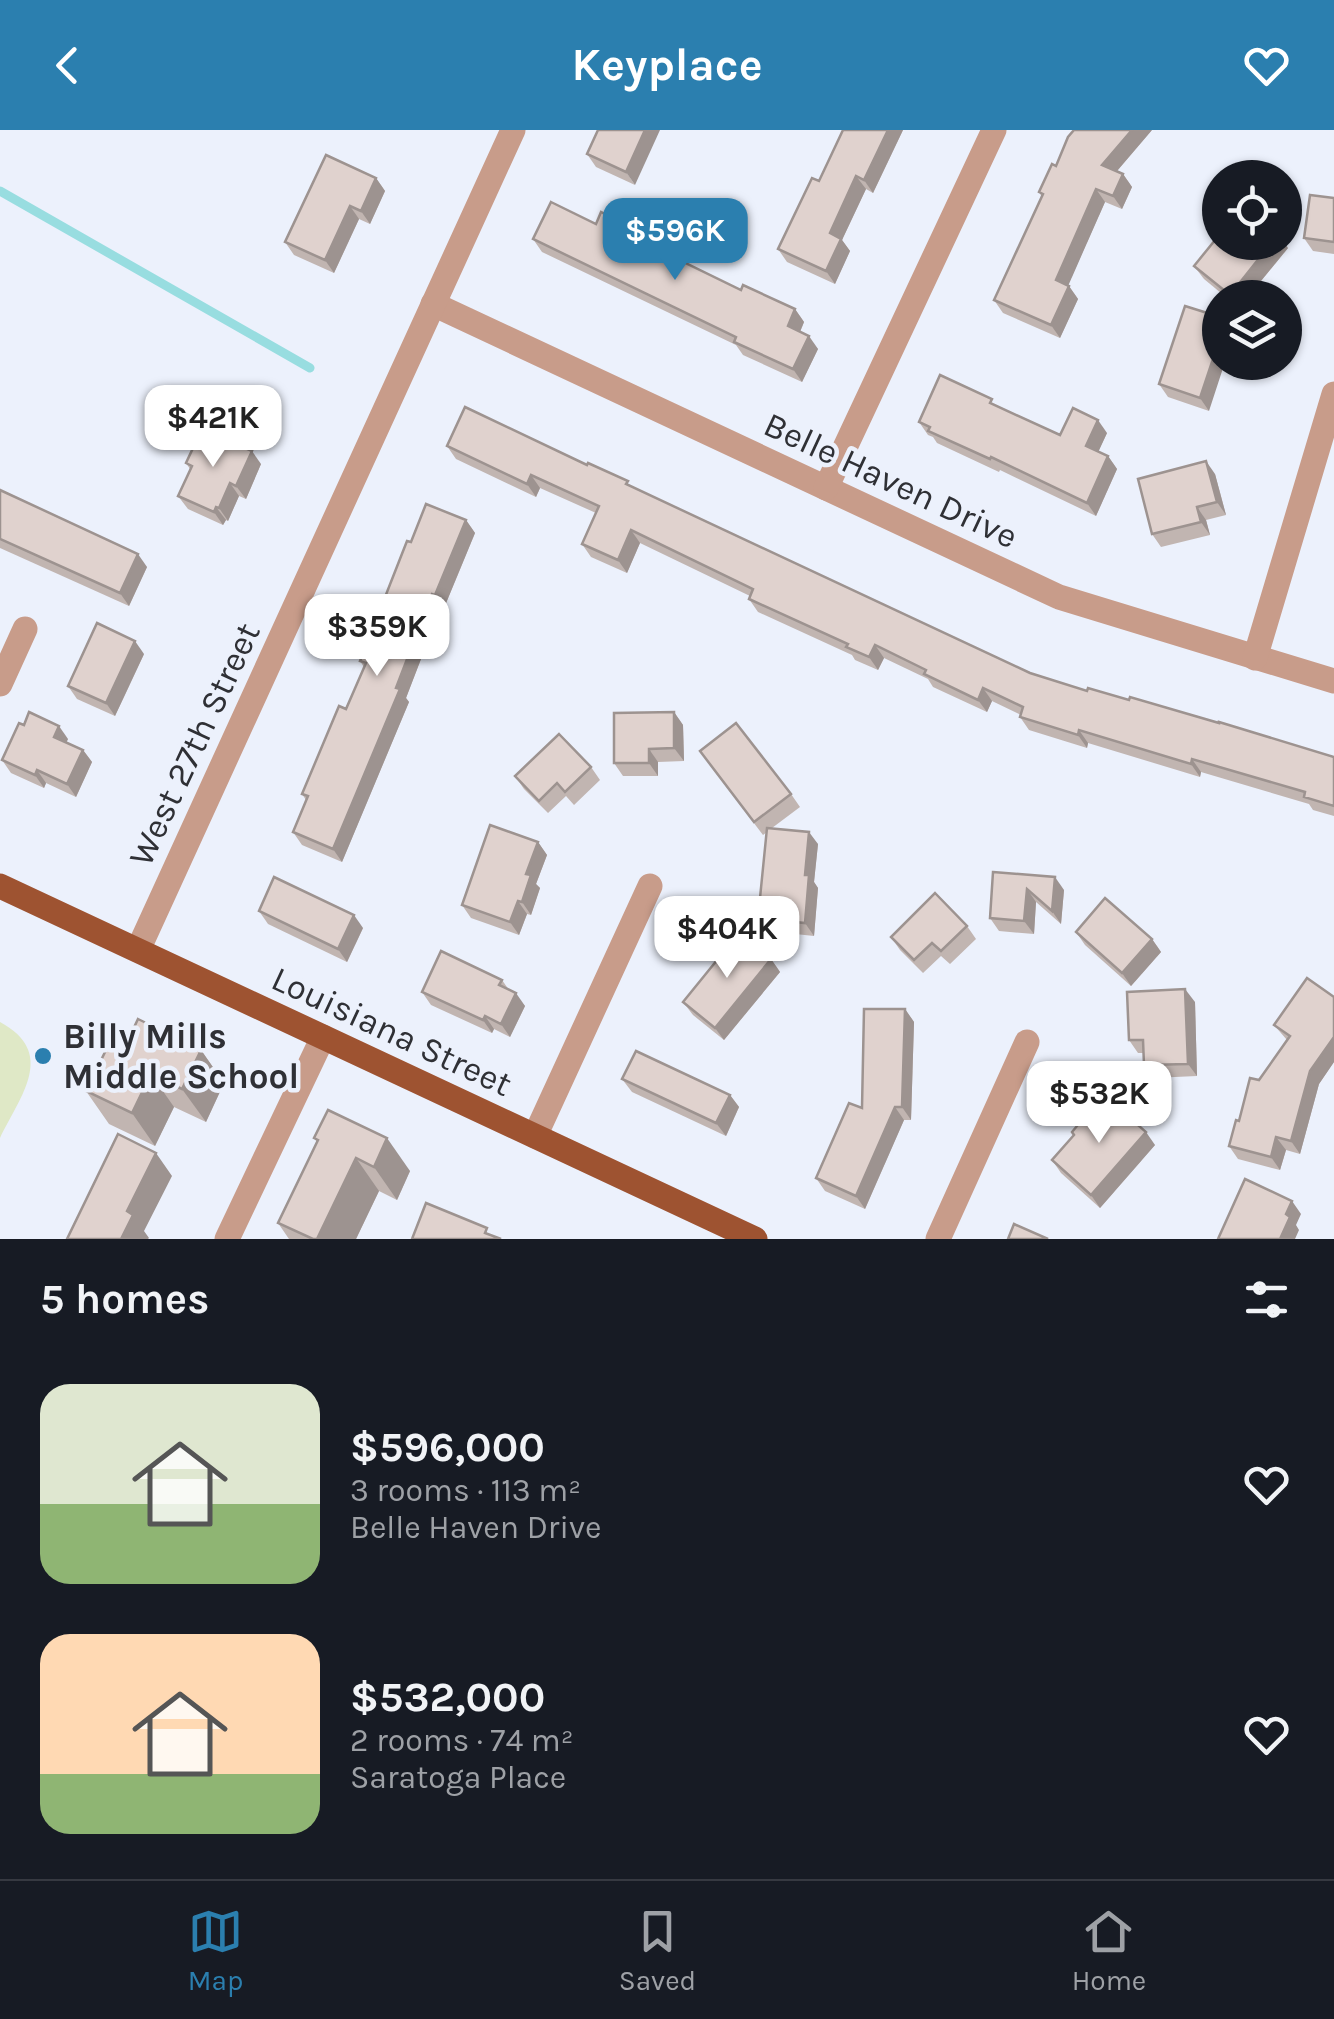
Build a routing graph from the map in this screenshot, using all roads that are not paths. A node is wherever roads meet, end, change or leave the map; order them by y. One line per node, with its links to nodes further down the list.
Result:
1 (513, 130): 3 (street, West 27th Street)
2 (994, 130): 5 (street)
3 (434, 304): 5 (street, Belle Haven Drive); 12 (street, West 27th Street)
4 (1334, 394): 7 (street)
5 (826, 488): 7 (street, Belle Haven Drive)
6 (25, 629): 9 (street)
7 (1255, 658): 8 (street, Belle Haven Drive)
8 (1334, 681)
9 (0, 684)
10 (0, 886): 12 (main road, Louisiana Street)
11 (650, 886): 15 (street)
12 (138, 950): 13 (main road, Louisiana Street)
13 (323, 1037): 15 (main road, Louisiana Street); 16 (street)
14 (1027, 1042): 18 (street)
15 (534, 1136): 17 (main road, Louisiana Street)
16 (227, 1239)
17 (755, 1239)
18 (938, 1239)

